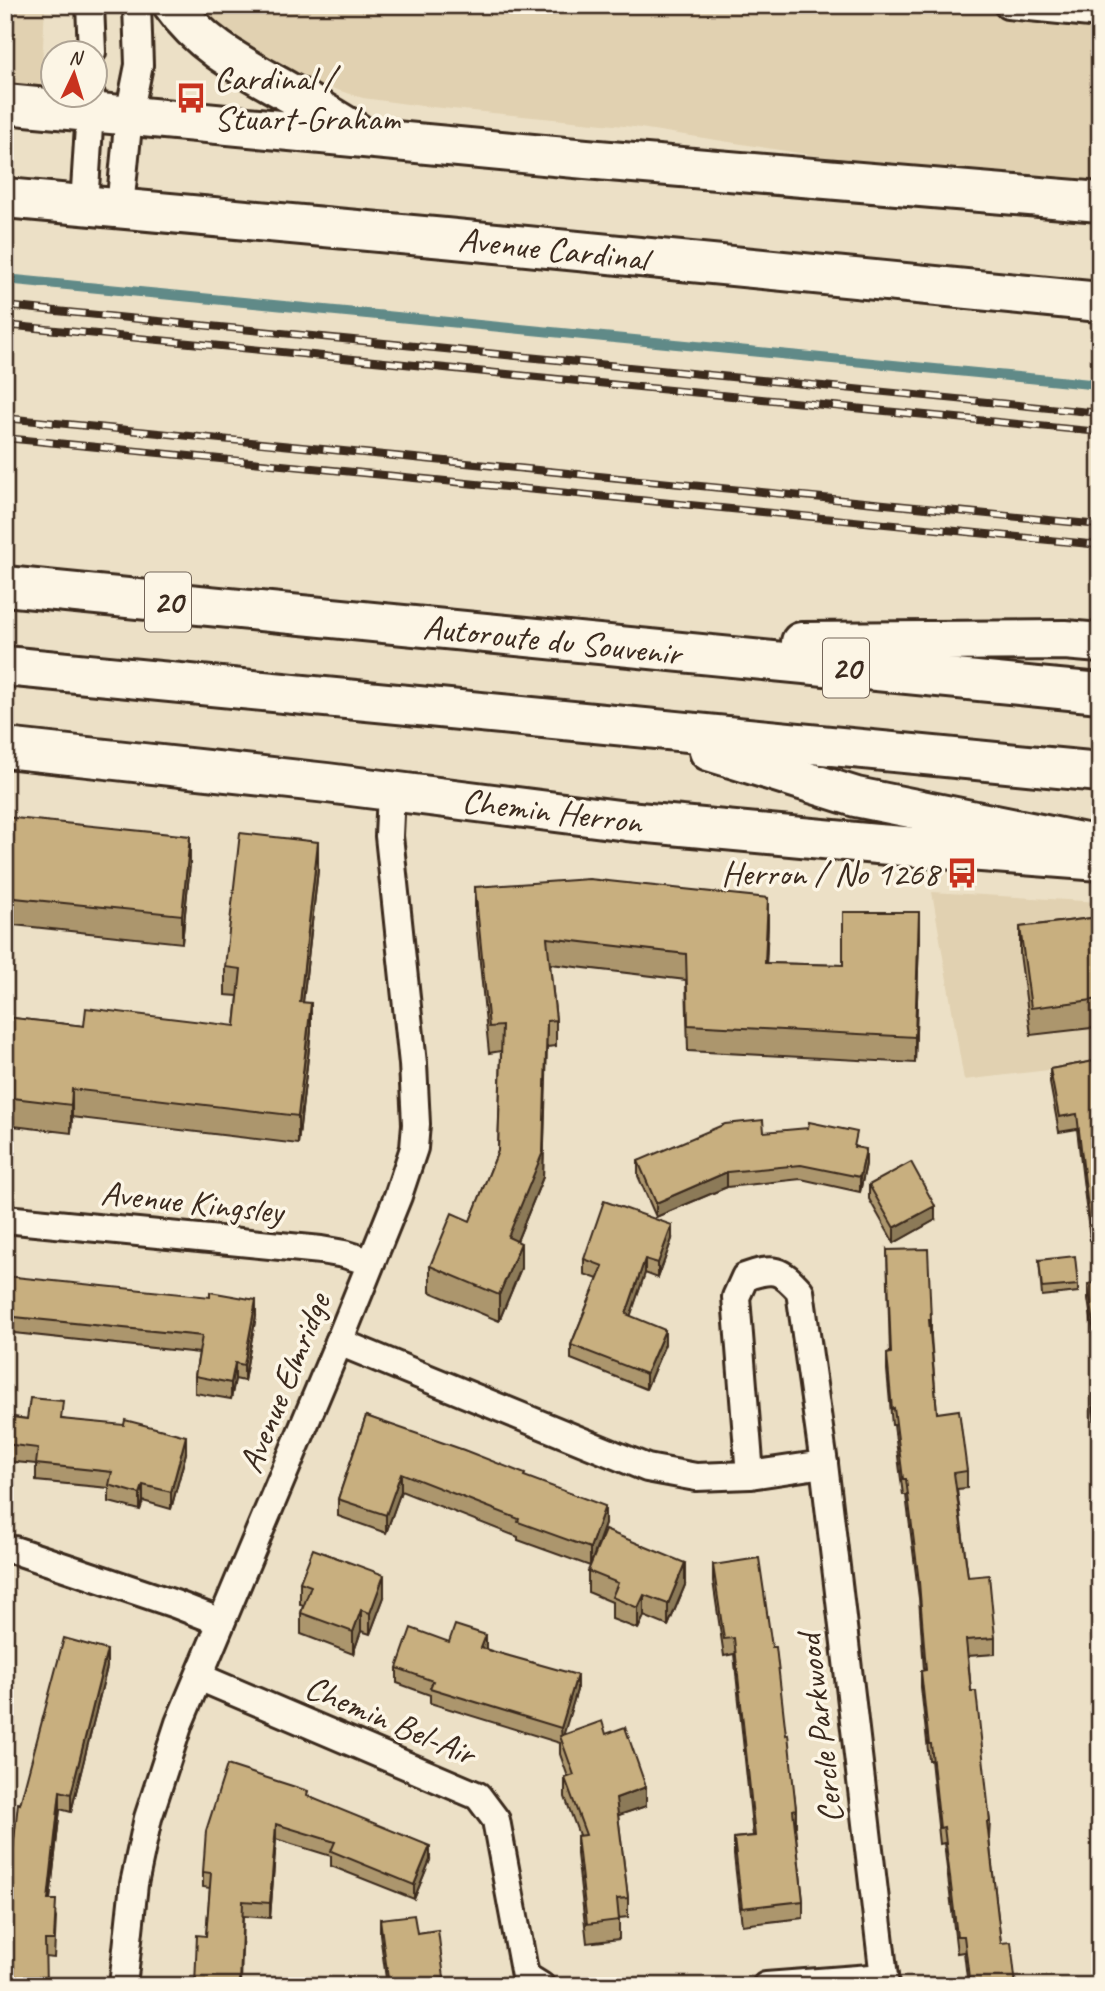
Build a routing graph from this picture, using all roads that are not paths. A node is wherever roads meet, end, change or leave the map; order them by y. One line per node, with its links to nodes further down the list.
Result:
1 (90, 5): 6 (street)
2 (137, 5): 11 (street)
3 (173, 5): 12 (main road)
4 (1008, 5): 5 (street)
5 (1100, 14)
6 (91, 38)
7 (5, 104): 8 (main road)
8 (38, 104)
9 (92, 108): 15 (street)
10 (107, 108): 11 (main road)
11 (130, 115): 12 (main road); 15 (street)
12 (365, 138): 14 (main road)
13 (5, 198): 15 (main road, Avenue Cardinal)
14 (1100, 202)
15 (102, 206): 16 (main road, Avenue Cardinal)
16 (1100, 302)
17 (5, 586): 19 (main road, Autoroute du Souvenir / 20)
18 (1100, 643): 19 (main road)
19 (592, 644): 21 (main road, Autoroute du Souvenir / 20)
20 (5, 666): 22 (main road, 20)
21 (1100, 693)
22 (633, 727): 24 (main road, 20); 26 (main road)
23 (5, 748): 25 (main road, Chemin Herron)
24 (1100, 772)
25 (391, 792): 27 (main road, Chemin Herron); 29 (street, Avenue Elmridge)
26 (1100, 846)
27 (1100, 861)
28 (5, 1219): 29 (street, Avenue Kingsley)
29 (370, 1262): 30 (street, Avenue Elmridge)
30 (339, 1342): 32 (street); 34 (street, Avenue Elmridge)
31 (824, 1464): 32 (street); 32 (street, Cercle Parkwood); 36 (street, Cercle Parkwood)
32 (750, 1475)
33 (5, 1550): 34 (street)
34 (221, 1622): 35 (street, Avenue Elmridge)
35 (200, 1677): 37 (street, Avenue Elmridge); 38 (street, Chemin Bel-Air)
36 (885, 1981): 39 (street)
37 (123, 1986)
38 (541, 1986)
39 (766, 1986)

